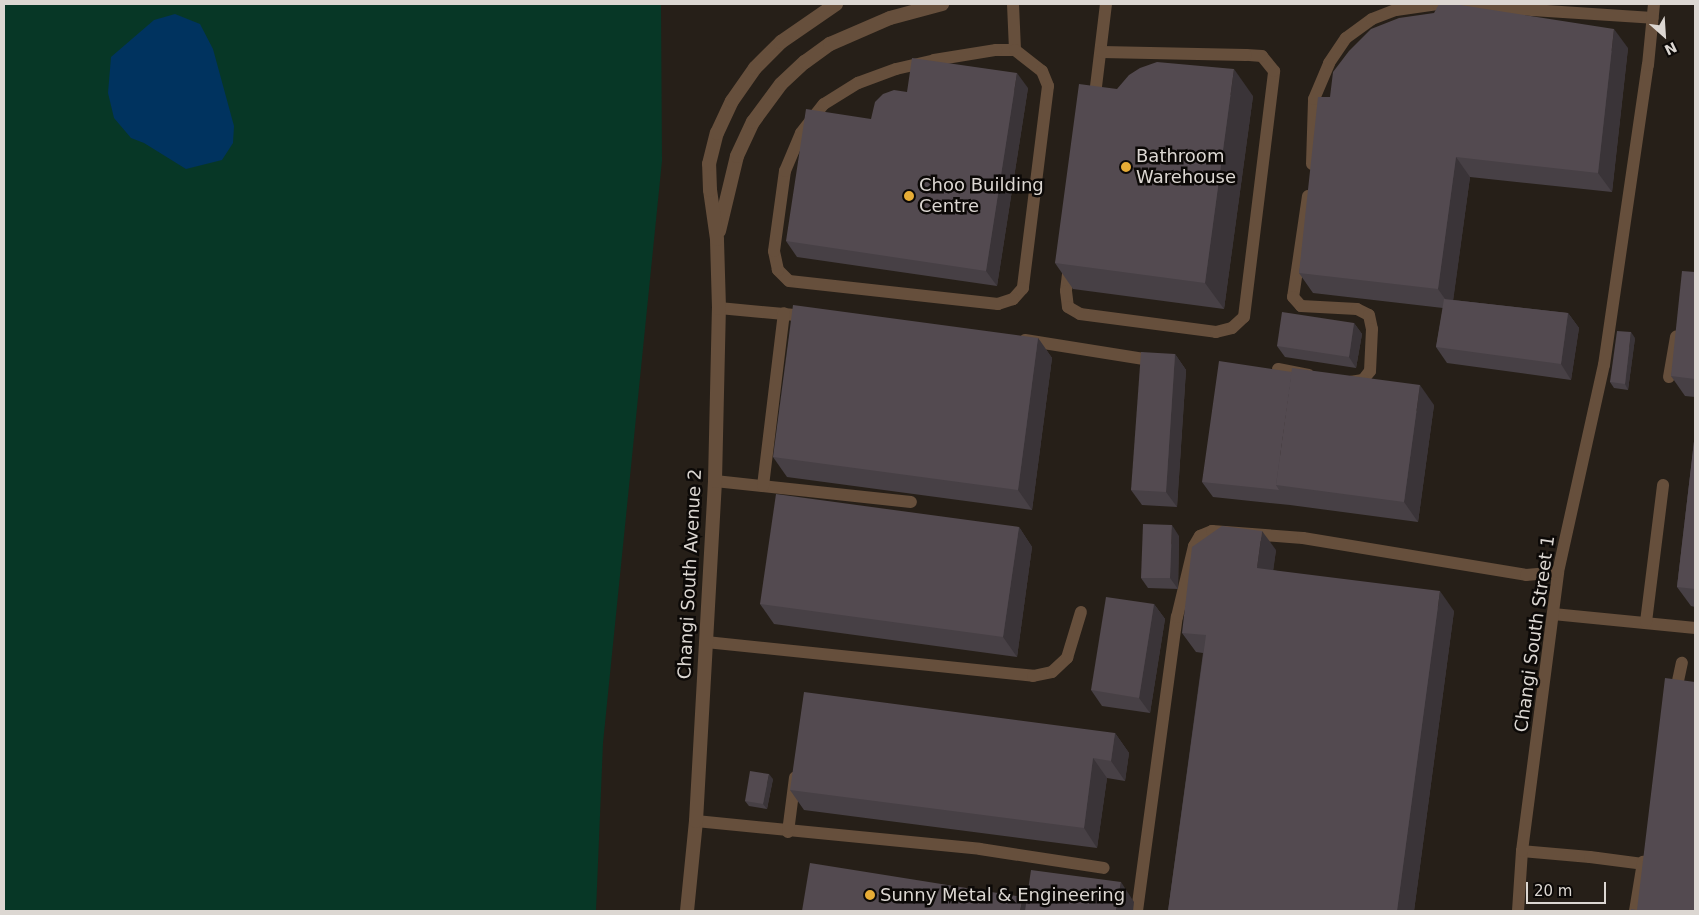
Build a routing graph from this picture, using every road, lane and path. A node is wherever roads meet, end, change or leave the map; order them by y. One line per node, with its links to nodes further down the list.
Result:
1 (836, 4): 10 (street, Changi South Avenue 2)
2 (942, 4): 10 (street, Changi South Avenue 2)
3 (1013, 4): 7 (lane)
4 (1106, 4): 8 (lane)
5 (1654, 4): 6 (lane, Changi South Street 1)
6 (1653, 18): 18 (lane); 24 (lane, Changi South Street 1)
7 (1015, 50): 7 (lane)
8 (1102, 52): 9 (lane); 11 (lane)
9 (1092, 119)
10 (717, 239): 12 (street, Changi South Avenue 2)
11 (1072, 253)
12 (719, 308): 13 (lane); 20 (street, Changi South Avenue 2)
13 (784, 313): 14 (lane); 22 (lane)
14 (822, 317)
15 (1679, 320): 19 (lane)
16 (1016, 339): 17 (lane)
17 (1160, 362)
18 (1278, 369)
19 (1669, 377)
20 (714, 481): 22 (lane); 29 (street, Changi South Avenue 2)
21 (1663, 485): 27 (lane)
22 (763, 486): 23 (lane)
23 (911, 502)
24 (1558, 572): 26 (lane, Changi South Street 1); 40 (lane)
25 (1081, 612): 29 (lane)
26 (1553, 614): 27 (lane); 36 (lane, Changi South Street 1)
27 (1646, 622): 28 (lane)
28 (1695, 628)
29 (706, 642): 33 (street, Changi South Avenue 2)
30 (1682, 663): 31 (lane)
31 (1672, 709)
32 (797, 763): 34 (lane)
33 (696, 821): 34 (lane); 39 (street, Changi South Avenue 2)
34 (788, 832): 38 (lane)
35 (1646, 846): 37 (lane)
36 (1522, 851): 37 (lane); 41 (lane, Changi South Street 1)
37 (1643, 864): 42 (lane)
38 (1104, 868)
39 (687, 911)
40 (1137, 911)
41 (1518, 911)
42 (1635, 911)

